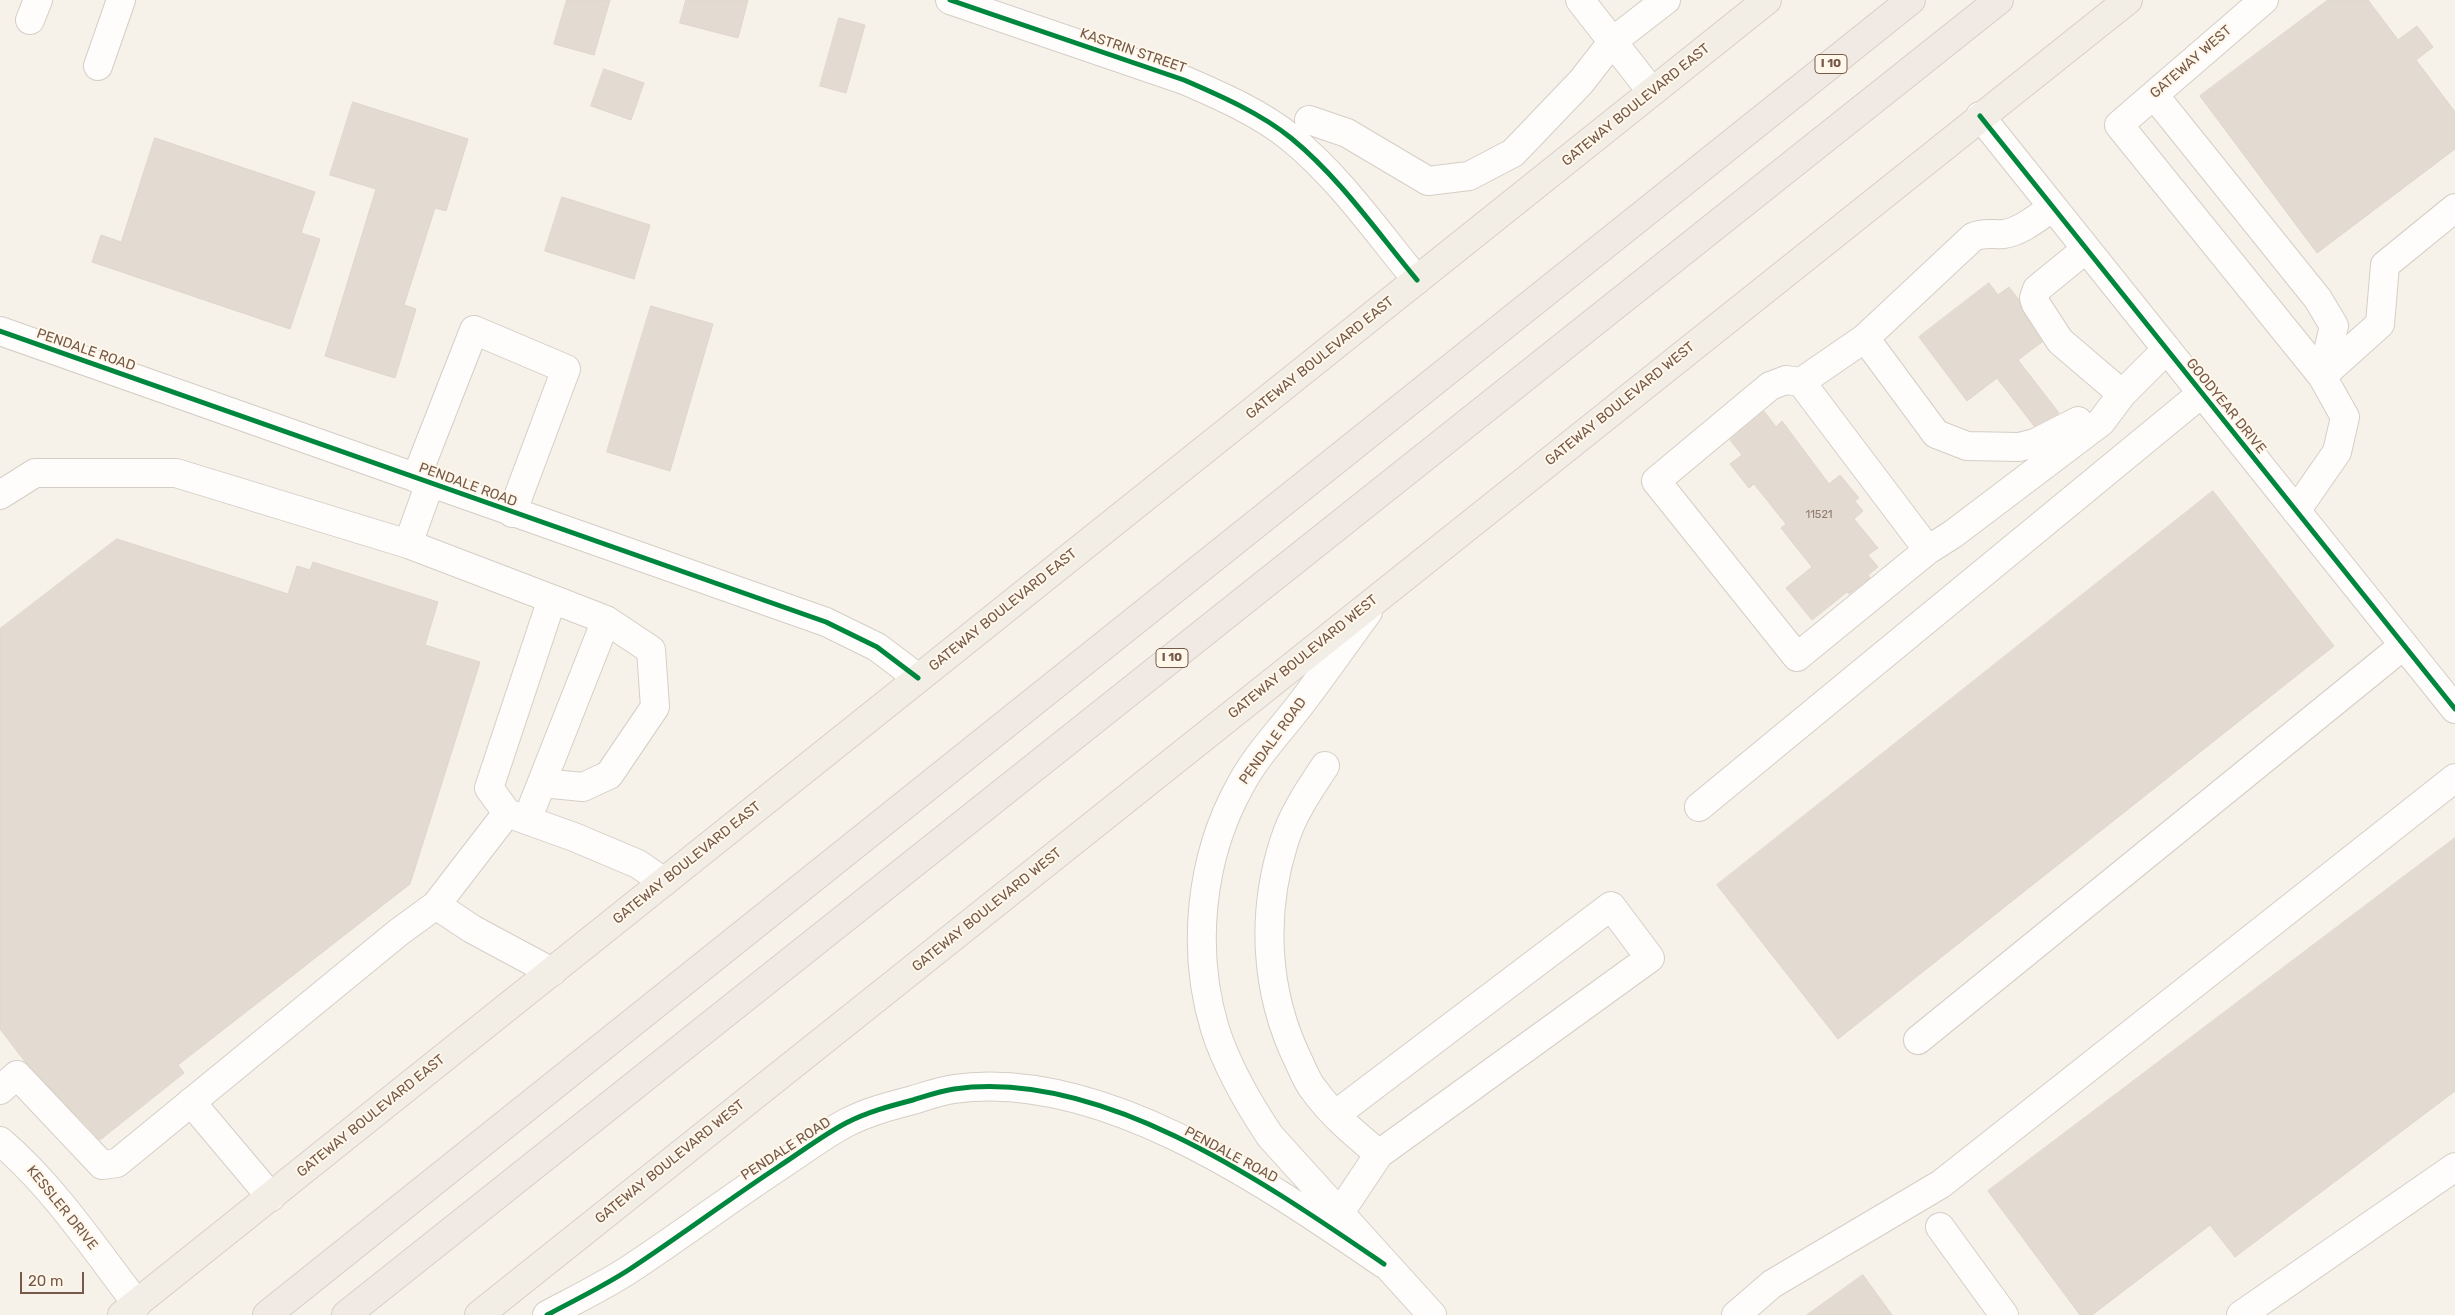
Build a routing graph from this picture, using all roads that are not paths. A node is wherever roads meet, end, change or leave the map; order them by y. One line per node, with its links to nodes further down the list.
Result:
1 (121, 0): 11 (street)
2 (950, 0): 19 (street, KASTRIN STREET)
3 (1580, 0): 10 (street)
4 (1666, 0): 10 (street)
5 (1911, 0): 59 (highway, I 10)
6 (1999, 0): 60 (highway, I 10)
7 (2128, 0): 14 (main road, GATEWAY BOULEVARD WEST)
8 (2264, 0): 13 (street, GATEWAY WEST)
9 (1762, 2): 12 (main road, GATEWAY BOULEVARD EAST)
10 (1613, 41): 12 (street); 15 (street)
11 (98, 66)
12 (1652, 92): 19 (main road, GATEWAY BOULEVARD EAST)
13 (2154, 95): 23 (street); 23 (street, GATEWAY WEST)
14 (1980, 116): 16 (street, GOODYEAR DRIVE); 33 (main road, GATEWAY BOULEVARD WEST)
15 (1309, 120)
16 (2053, 207): 18 (street, GOODYEAR DRIVE); 21 (street)
17 (2455, 208): 23 (street)
18 (2086, 249): 22 (street, GOODYEAR DRIVE); 26 (street)
19 (1417, 280): 37 (main road, GATEWAY BOULEVARD EAST)
20 (0, 332): 27 (street, PENDALE ROAD)
21 (1865, 338): 24 (street); 26 (street)
22 (2166, 349): 25 (street, GOODYEAR DRIVE); 26 (street)
23 (2322, 376): 29 (street)
24 (1801, 382): 32 (street); 32 (street)
25 (2202, 393): 29 (street, GOODYEAR DRIVE); 42 (street)
26 (2122, 394): 32 (street)
27 (423, 480): 30 (street, PENDALE ROAD); 30 (street); 31 (street)
28 (0, 495): 31 (street)
29 (2296, 511): 36 (street, GOODYEAR DRIVE)
30 (512, 513): 37 (street, PENDALE ROAD)
31 (408, 544): 34 (street)
32 (1928, 550)
33 (1379, 597): 55 (street, PENDALE ROAD); 61 (main road, GATEWAY BOULEVARD WEST)
34 (552, 599): 35 (street); 43 (street)
35 (606, 620): 41 (street); 41 (street)
36 (2404, 645): 38 (street, GOODYEAR DRIVE); 47 (street)
37 (918, 678): 44 (main road, GATEWAY BOULEVARD EAST)
38 (2455, 709)
39 (1325, 766): 50 (street)
40 (2455, 778): 64 (street)
41 (542, 783): 43 (street)
42 (1699, 807)
43 (517, 817): 44 (street); 45 (street)
44 (664, 882): 46 (main road, GATEWAY BOULEVARD EAST)
45 (436, 905): 46 (street); 49 (street)
46 (552, 972): 54 (main road, GATEWAY BOULEVARD EAST)
47 (1918, 1040)
48 (0, 1090): 49 (street)
49 (191, 1102): 54 (street)
50 (1335, 1115): 52 (street); 52 (street)
51 (0, 1141): 58 (street, KESSLER DRIVE)
52 (1379, 1154): 55 (street)
53 (2455, 1167): 66 (street)
54 (270, 1197): 58 (main road, GATEWAY BOULEVARD EAST)
55 (1339, 1214): 57 (street, PENDALE ROAD)
56 (1940, 1227): 65 (street)
57 (1384, 1264): 62 (street, PENDALE ROAD); 63 (street, PENDALE ROAD)
58 (130, 1309)
59 (267, 1315)
60 (346, 1315)
61 (479, 1315)
62 (548, 1315)
63 (1432, 1315)
64 (1736, 1315)
65 (2004, 1315)
66 (2241, 1315)

